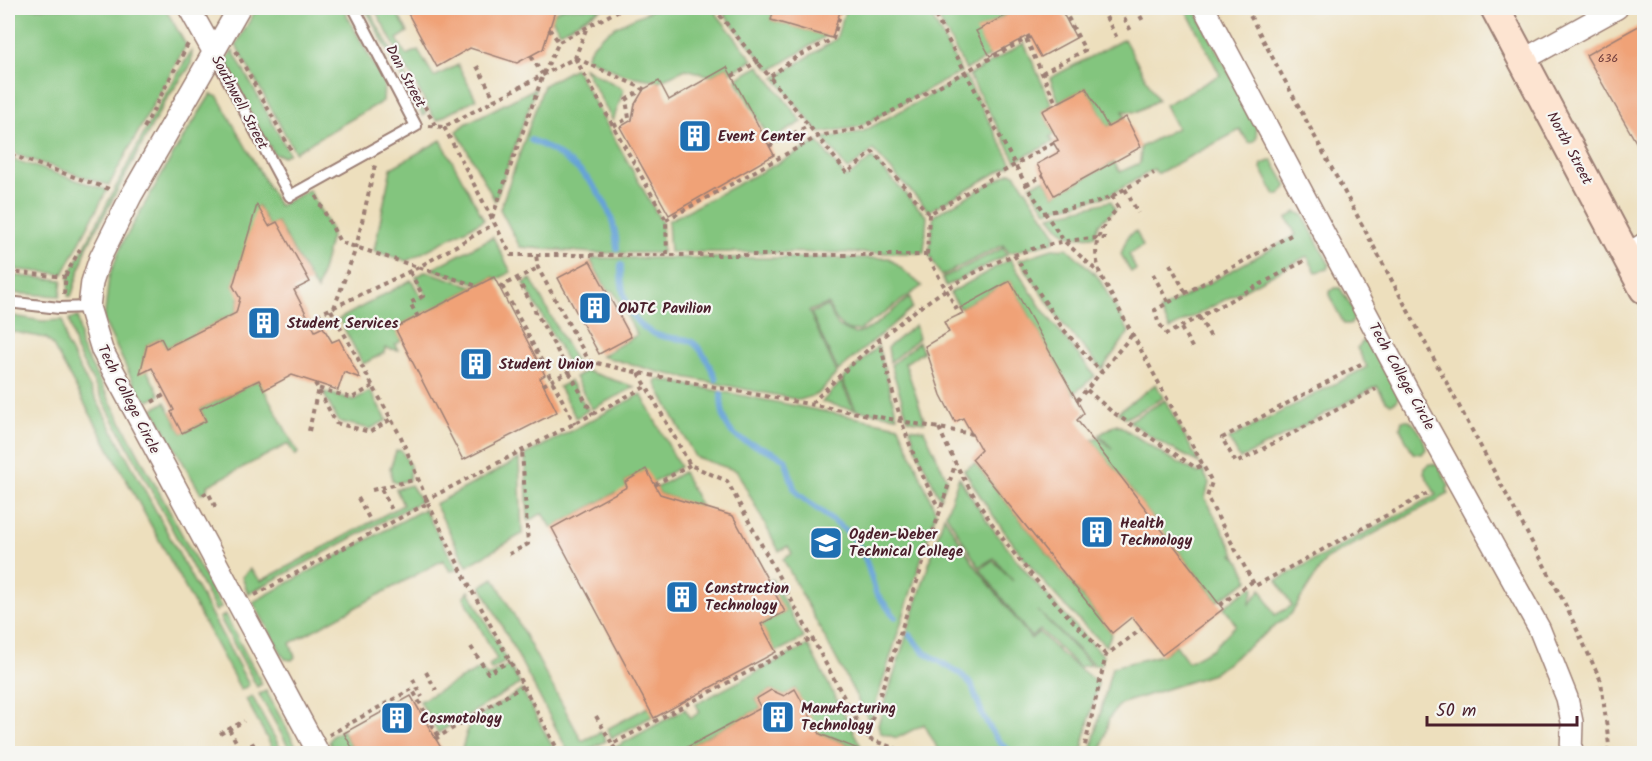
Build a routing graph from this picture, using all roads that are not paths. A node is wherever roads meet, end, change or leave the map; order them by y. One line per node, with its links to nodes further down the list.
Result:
1 (189, 8): 7 (street, Southwell Street)
2 (239, 8): 7 (street, Tech College Circle)
3 (354, 8): 9 (lane, Dan Street)
4 (1204, 8): 15 (street, Tech College Circle)
5 (1495, 8): 8 (main road, North Street)
6 (1617, 8): 8 (street)
7 (213, 51): 9 (lane, Southwell Street); 13 (street, Tech College Circle)
8 (1523, 60): 10 (main road, North Street)
9 (379, 147)
10 (1635, 250): 11 (main road, North Street)
11 (1644, 289)
12 (8, 302): 13 (lane)
13 (89, 307): 14 (street, Tech College Circle)
14 (323, 744)
15 (1571, 753)

